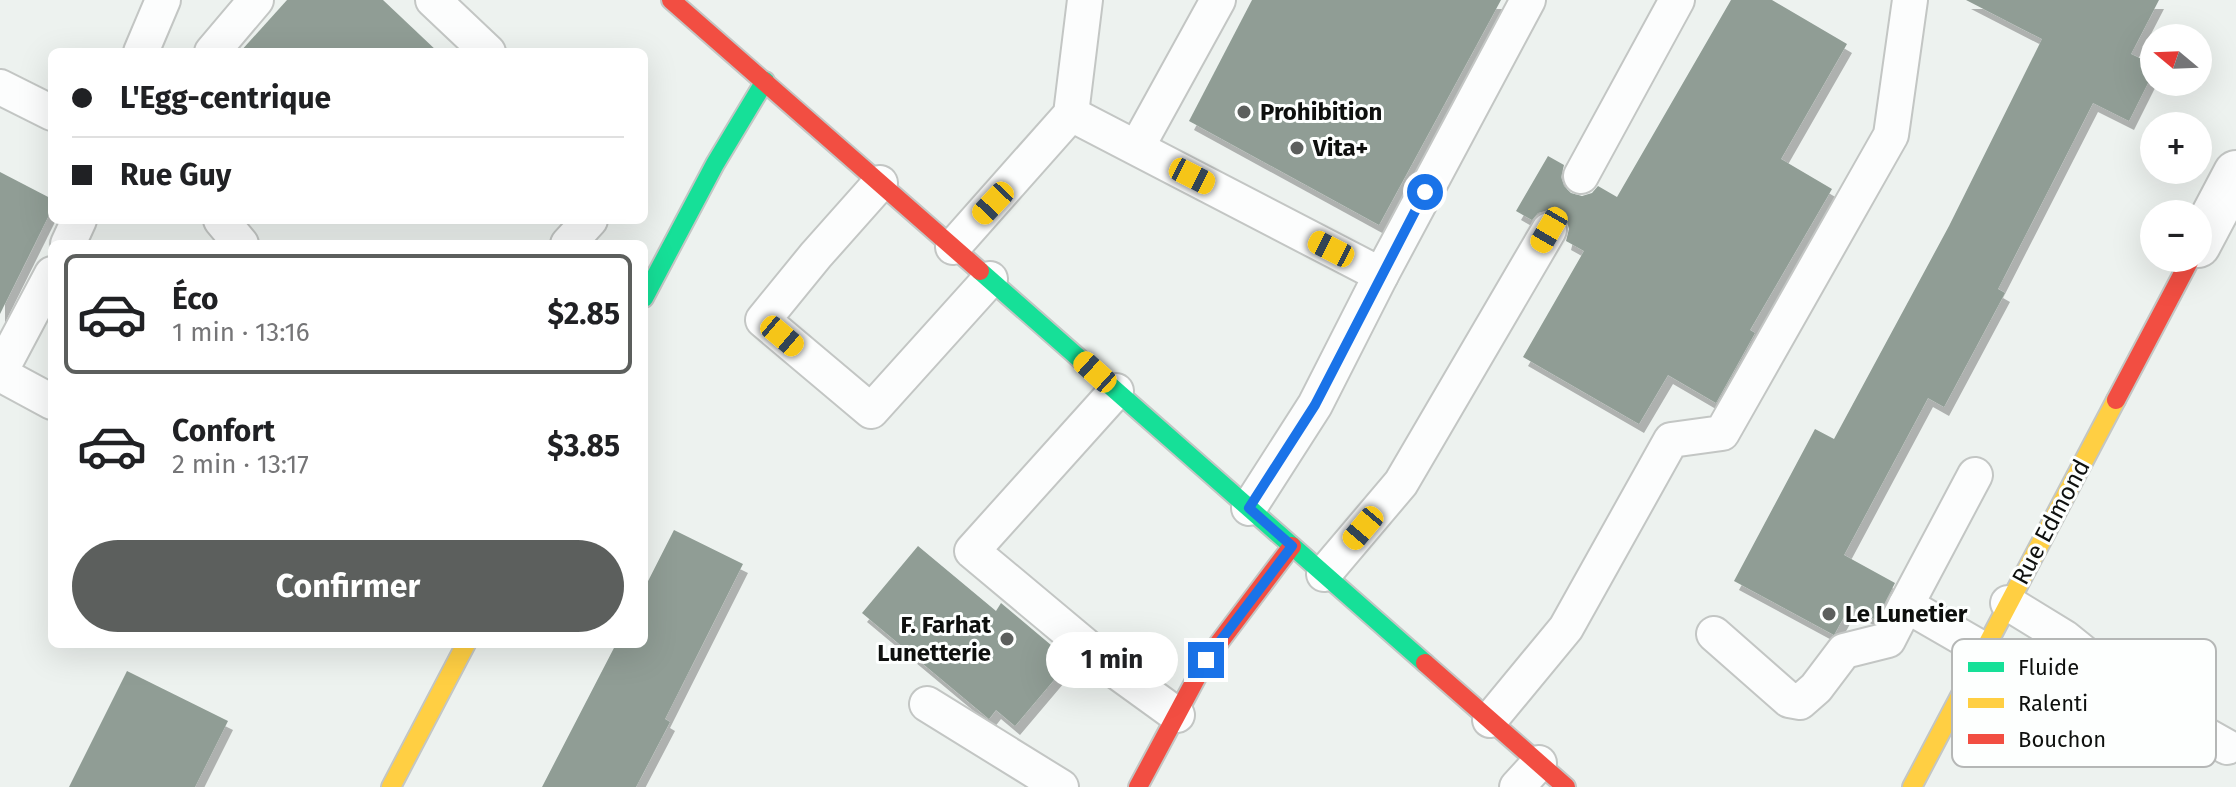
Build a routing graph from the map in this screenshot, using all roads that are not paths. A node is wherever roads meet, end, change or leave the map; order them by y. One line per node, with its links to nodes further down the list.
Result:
1 (163, 0): 10 (lane)
2 (256, 0): 11 (lane)
3 (433, 0): 12 (lane)
4 (671, 0): 13 (main road)
5 (1085, 0): 16 (lane)
6 (1218, 0): 17 (lane)
7 (1528, 0): 29 (lane)
8 (1677, 0): 19 (lane)
9 (1910, 0): 50 (lane)
10 (143, 48)
11 (215, 48)
12 (484, 48)
13 (765, 81): 20 (main road); 32 (main road)
14 (0, 87): 15 (lane)
15 (48, 111)
16 (1071, 114): 17 (lane); 27 (lane)
17 (1137, 147): 29 (lane)
18 (2236, 173): 21 (street)
19 (1581, 176)
20 (880, 183): 27 (main road); 30 (lane)
21 (2212, 218)
22 (224, 224): 25 (lane)
23 (586, 224): 26 (lane)
24 (1549, 230): 39 (lane)
25 (238, 240)
26 (572, 240)
27 (953, 247): 30 (main road)
28 (2184, 272): 40 (main road, Rue Edmond)
29 (1381, 275): 37 (lane)
30 (990, 279): 34 (main road)
31 (48, 282): 33 (lane)
32 (648, 290)
33 (0, 373): 35 (lane)
34 (1116, 391): 37 (main road); 49 (lane)
35 (48, 400)
36 (1975, 475): 41 (lane)
37 (1249, 508): 38 (main road)
38 (1292, 546): 39 (main road); 49 (main road)
39 (1324, 574): 50 (main road)
40 (2008, 603): 44 (main road, Rue Edmond); 45 (lane)
41 (1906, 605): 42 (lane); 43 (lane)
42 (1714, 634)
43 (1965, 639)
44 (1990, 639)
45 (2066, 639)
46 (464, 648): 54 (main road)
47 (927, 704): 55 (lane)
48 (1952, 711): 58 (main road, Rue Edmond)
49 (1177, 715): 56 (main road)
50 (1490, 720): 53 (main road)
51 (2216, 741): 52 (lane)
52 (2227, 747)
53 (1528, 775): 57 (main road)
54 (391, 787)
55 (1061, 787)
56 (1138, 787)
57 (1566, 787)
58 (1912, 787)

